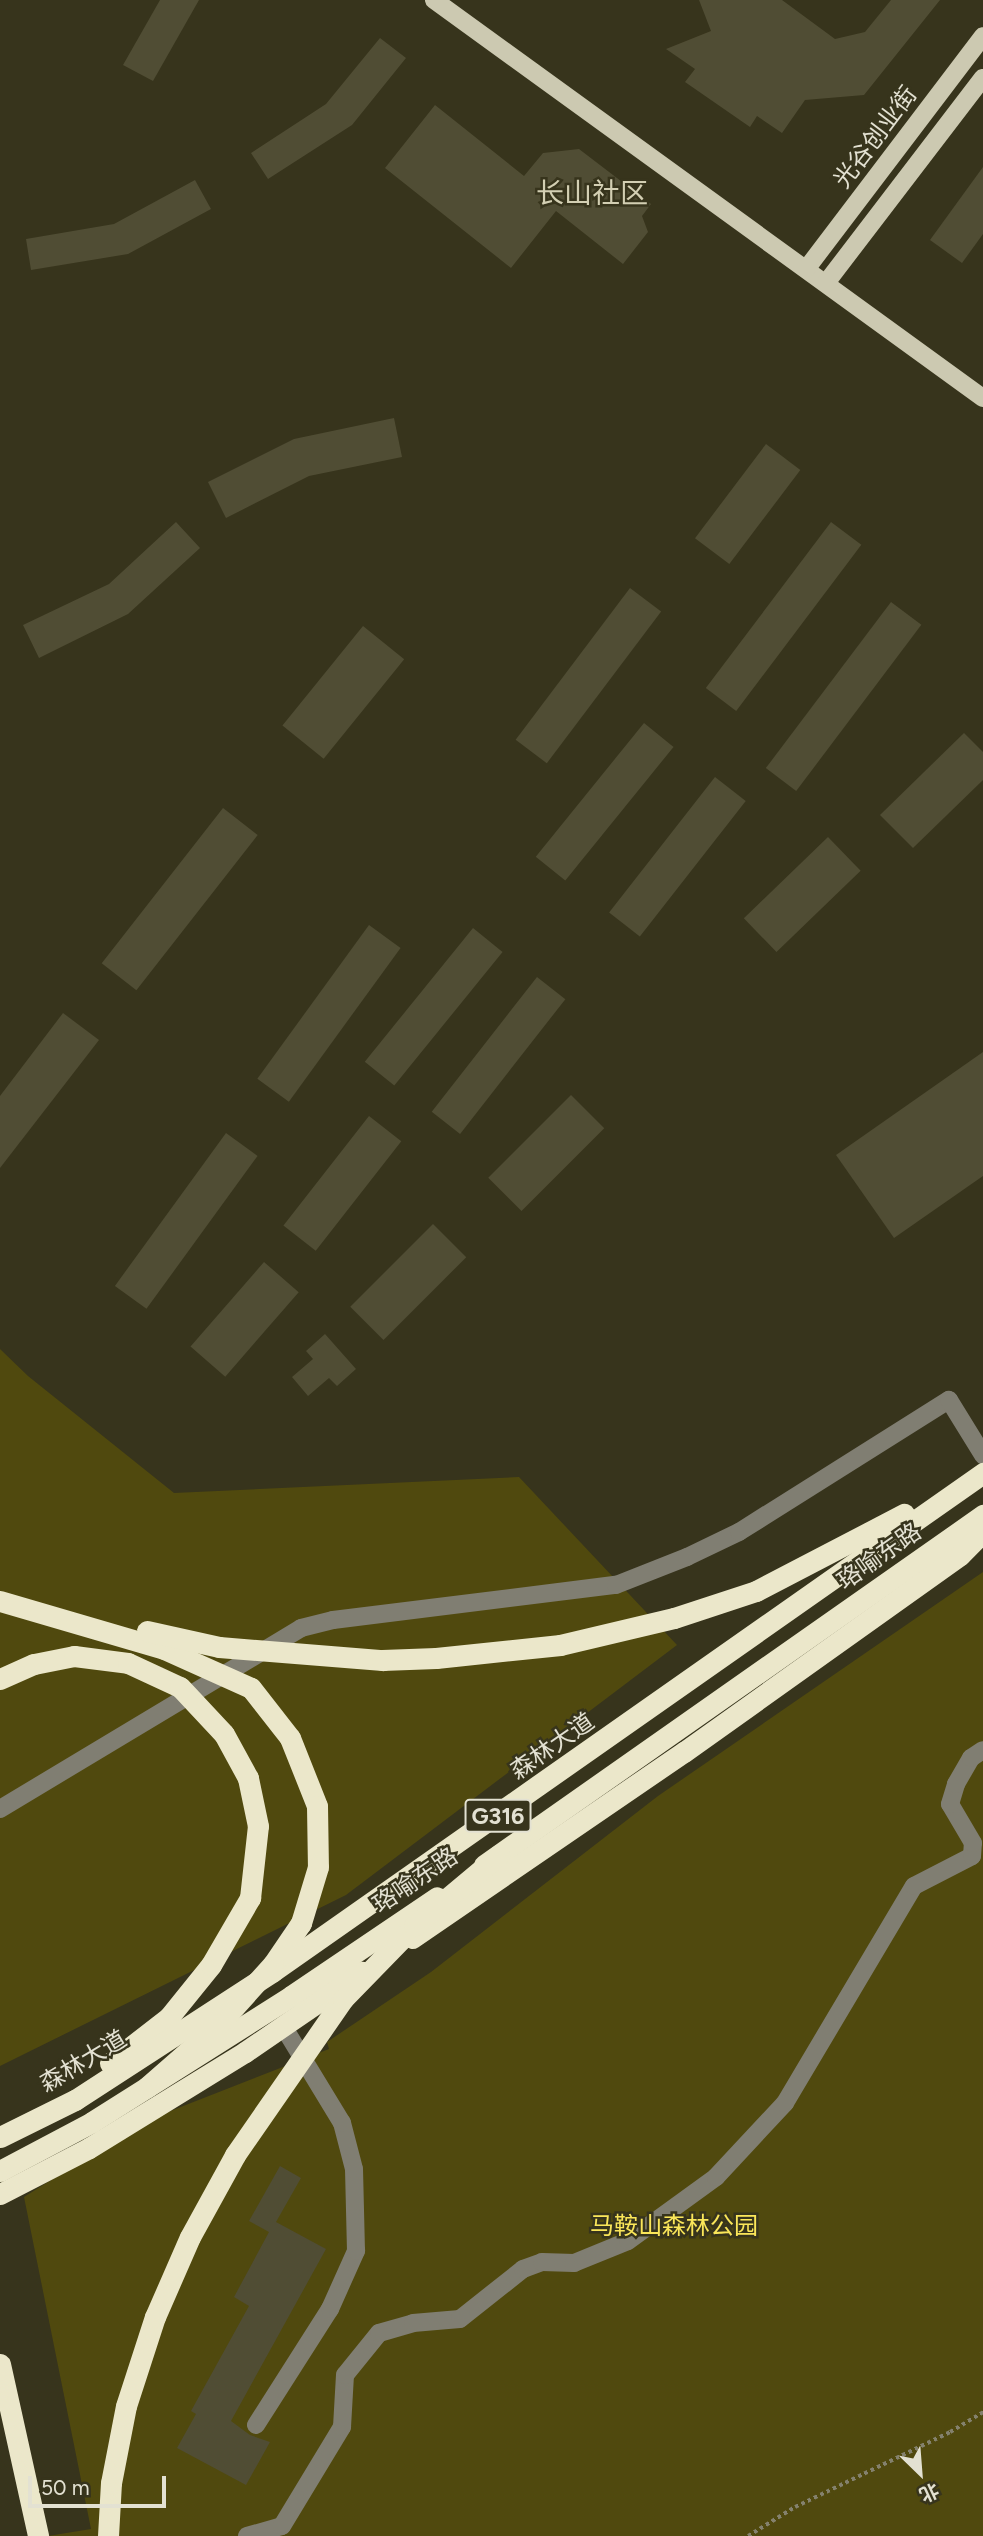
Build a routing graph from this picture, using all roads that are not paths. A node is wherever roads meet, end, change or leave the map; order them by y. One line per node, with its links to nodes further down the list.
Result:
1 (434, 0): 4 (main road)
2 (983, 36): 4 (main road, 光谷创业街)
3 (983, 78): 5 (main road, 光谷创业街)
4 (807, 268): 5 (main road)
5 (826, 283): 6 (main road)
6 (983, 398)
7 (983, 1455): 14 (street)
8 (983, 1473): 11 (highway, bridge); 18 (highway, 森林大道 / G316)
9 (983, 1516): 15 (highway, 珞喻东路 / G316)
10 (983, 1532): 16 (highway, G316)
11 (0, 1600): 17 (highway, bridge)
12 (0, 1679): 18 (highway, bridge)
13 (983, 1750): 26 (street)
14 (0, 1809)
15 (499, 1855): 17 (highway, 珞喻东路 / G316, bridge); 25 (highway, bridge)
16 (283, 2026): 21 (highway, G316); 23 (street)
17 (147, 2087): 20 (highway, 珞喻东路 / G316)
18 (34, 2120): 19 (highway, 森林大道 / G316)
19 (0, 2137)
20 (0, 2171)
21 (0, 2194)
22 (0, 2364): 24 (highway)
23 (256, 2426)
24 (38, 2536)
25 (108, 2536)
26 (247, 2536)

